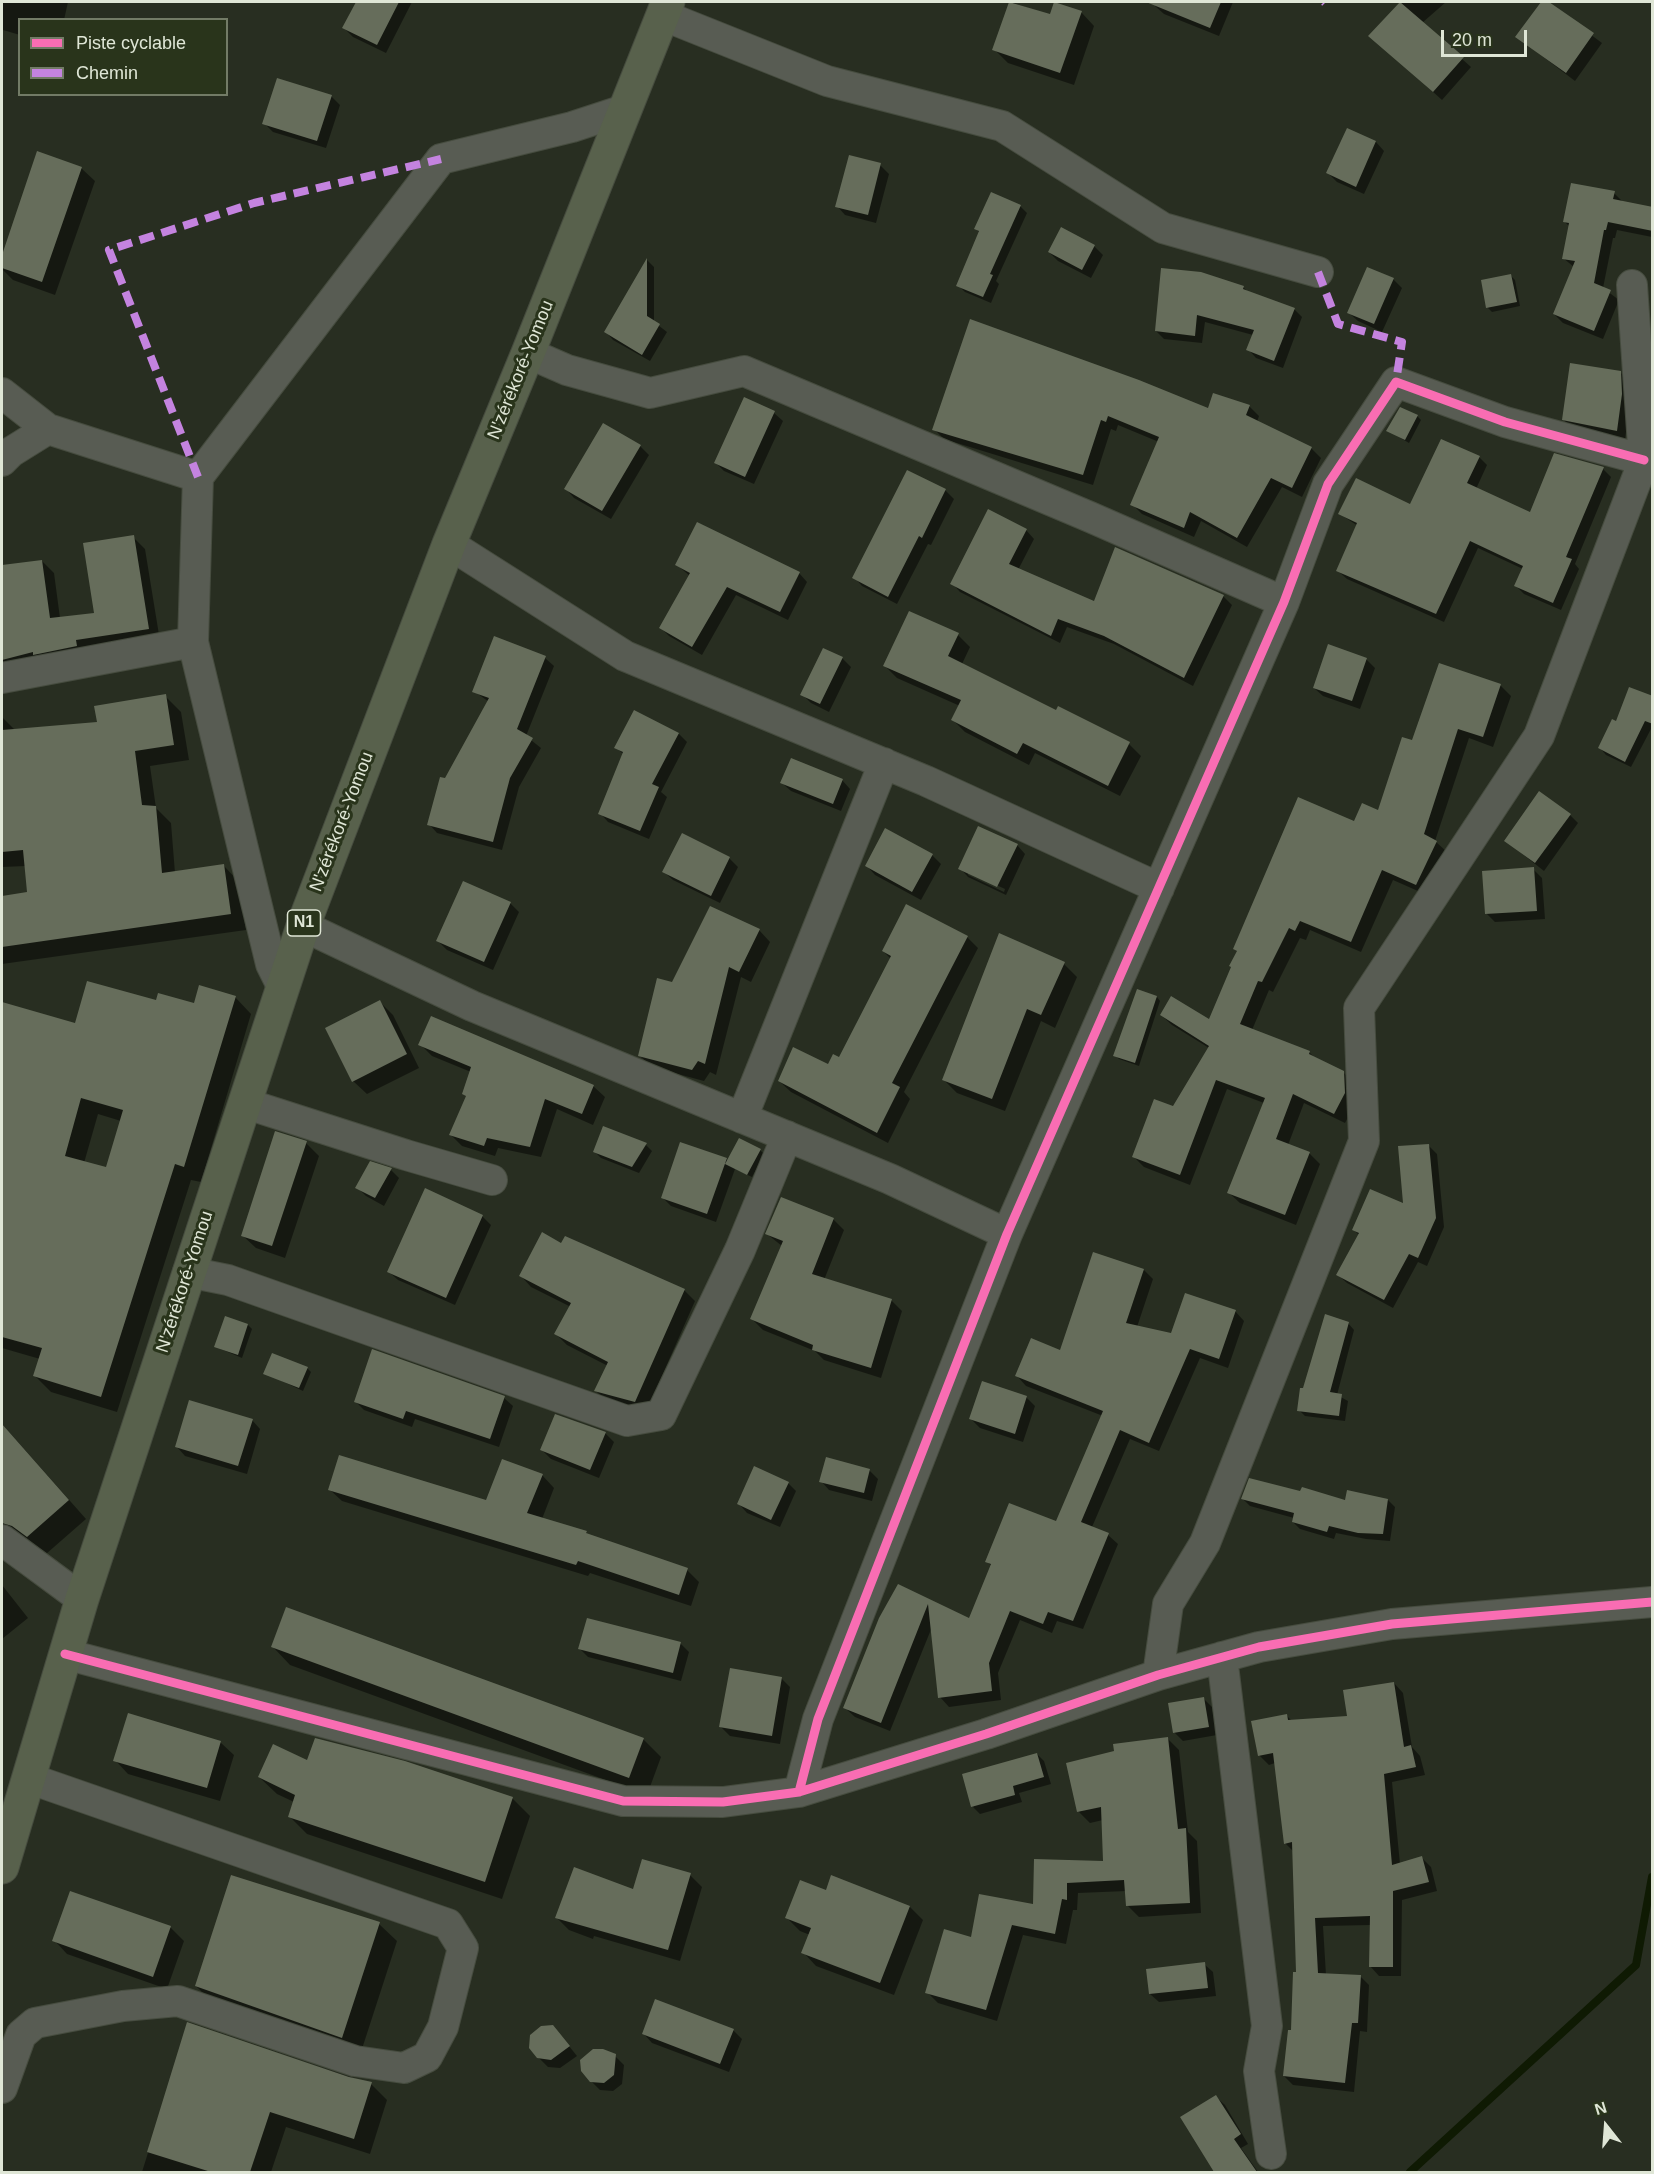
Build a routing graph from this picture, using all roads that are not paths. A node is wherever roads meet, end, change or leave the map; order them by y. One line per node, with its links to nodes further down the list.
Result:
1 (665, 8): 2 (highway, N'zérékoré-Yomou / N1); 3 (street)
2 (624, 110): 5 (highway, N'zérékoré-Yomou / N1); 10 (street)
3 (1318, 272)
4 (1632, 285): 8 (street)
5 (528, 353): 11 (highway, N'zérékoré-Yomou / N1); 12 (street)
6 (2, 393): 7 (street)
7 (48, 429): 9 (street); 10 (street)
8 (1644, 460): 12 (street); 30 (street)
9 (2, 461)
10 (198, 477): 13 (street)
11 (449, 544): 15 (street); 17 (highway, N'zérékoré-Yomou / N1)
12 (1284, 602): 16 (street)
13 (193, 642): 14 (street); 18 (street)
14 (2, 678)
15 (884, 763): 16 (street); 20 (street)
16 (1159, 888): 23 (street)
17 (303, 926): 18 (highway, N'zérékoré-Yomou / N1); 20 (street)
18 (283, 988): 19 (highway, N'zérékoré-Yomou / N1)
19 (244, 1103): 22 (street); 24 (highway, N'zérékoré-Yomou / N1)
20 (742, 1118): 21 (street)
21 (787, 1136): 23 (street); 24 (street)
22 (492, 1180)
23 (1007, 1234): 32 (street)
24 (188, 1272): 26 (highway, N'zérékoré-Yomou / N1)
25 (2, 1540): 26 (street)
26 (82, 1599): 28 (highway, N'zérékoré-Yomou / N1)
27 (1653, 1602): 29 (street)
28 (65, 1653): 31 (highway, N'zérékoré-Yomou / N1); 32 (street)
29 (1222, 1658): 30 (street); 35 (street)
30 (1158, 1675): 32 (street)
31 (28, 1778): 33 (highway, N'zérékoré-Yomou / N1); 34 (street)
32 (799, 1792)
33 (2, 1867)
34 (2, 2088)
35 (1271, 2154)

